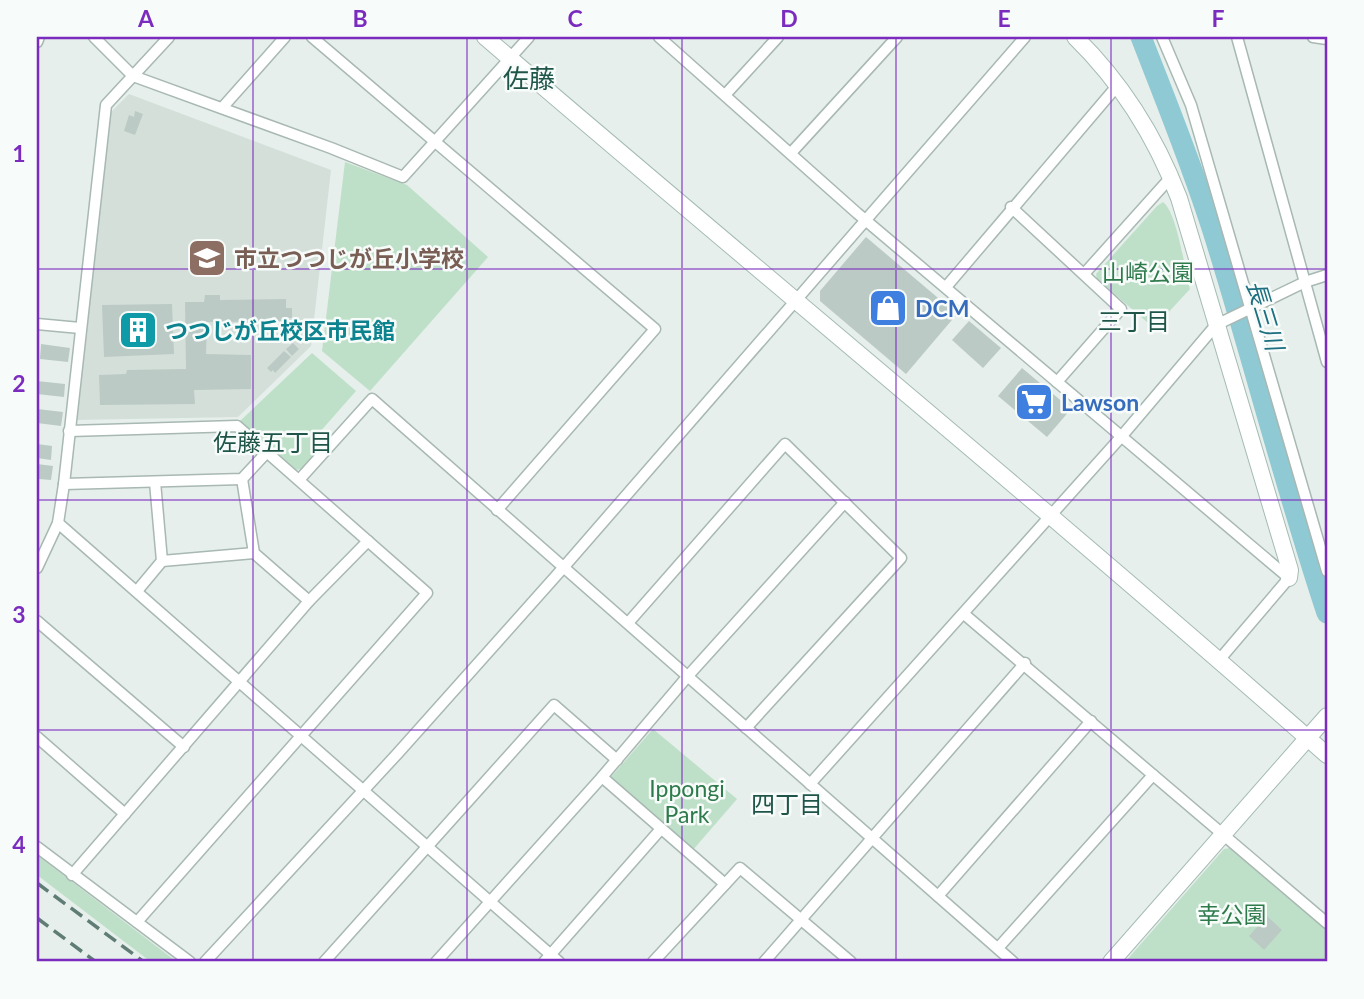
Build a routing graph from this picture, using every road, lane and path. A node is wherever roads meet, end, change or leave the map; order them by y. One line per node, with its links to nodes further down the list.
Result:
1 (39, 37): 17 (street)
2 (94, 37): 19 (street)
3 (169, 37): 19 (street)
4 (285, 37): 22 (street)
5 (312, 37): 23 (street)
6 (485, 37): 18 (street)
7 (529, 37): 18 (street)
8 (659, 37): 21 (street)
9 (778, 37): 21 (street)
10 (897, 37): 24 (street)
11 (1025, 37): 27 (street)
12 (1075, 37): 20 (street)
13 (1162, 37): 33 (street)
14 (1237, 37): 30 (street)
15 (1313, 37): 16 (street)
16 (1327, 39)
17 (37, 42)
18 (510, 58): 23 (street); 32 (street)
19 (133, 76): 22 (street); 36 (street)
20 (1117, 86): 25 (street); 26 (street)
21 (725, 95): 24 (street)
22 (222, 108): 23 (street)
23 (436, 141): 47 (street)
24 (791, 153): 27 (street)
25 (1171, 177): 28 (street); 35 (street)
26 (1012, 207): 28 (street); 31 (street)
27 (864, 219): 31 (street); 32 (street)
28 (1084, 274): 38 (street)
29 (1327, 275): 30 (street)
30 (1305, 282): 33 (street); 37 (street)
31 (946, 287): 38 (street)
32 (796, 300): 48 (street); 55 (street)
33 (1249, 310): 35 (street); 51 (street)
34 (37, 324): 36 (street)
35 (1216, 325): 40 (street); 57 (street)
36 (80, 328): 39 (street)
37 (1327, 362)
38 (1057, 382): 40 (street)
39 (69, 431): 41 (street); 45 (street)
40 (1121, 437): 48 (street); 57 (street)
41 (267, 452): 42 (street); 43 (street)
42 (242, 479): 44 (street); 52 (street)
43 (299, 480): 47 (street); 50 (street)
44 (155, 482): 45 (street); 53 (street)
45 (64, 484): 49 (street)
46 (845, 502): 62 (street); 65 (street); 69 (street)
47 (497, 510): 55 (street)
48 (1050, 517): 60 (street); 63 (street)
49 (58, 523): 54 (street); 58 (street)
50 (368, 541): 59 (street); 70 (street)
51 (1323, 545): 56 (street)
52 (254, 553): 53 (street); 59 (street)
53 (162, 561): 58 (street)
54 (37, 568)
55 (563, 568): 62 (street); 79 (street)
56 (1327, 571)
57 (1289, 578): 63 (street)
58 (137, 592): 66 (street)
59 (309, 601): 66 (street)
60 (964, 614): 64 (street); 78 (street)
61 (37, 621): 73 (street)
62 (628, 624): 65 (street)
63 (1220, 659): 72 (street)
64 (1025, 663): 68 (street); 83 (street)
65 (687, 677): 69 (street); 75 (street)
66 (241, 682): 70 (street); 73 (street)
67 (1327, 716): 72 (street)
68 (1091, 721): 76 (street); 88 (street)
69 (746, 728): 78 (street)
70 (302, 735): 79 (street); 91 (street)
71 (37, 737): 80 (street)
72 (1308, 738): 74 (street); 82 (street)
73 (184, 747): 80 (street)
74 (1327, 755)
75 (617, 760): 77 (street); 84 (street)
76 (1153, 775): 82 (street); 93 (street)
77 (602, 777): 81 (street); 89 (street)
78 (810, 784): 83 (street)
79 (362, 790): 84 (street); 96 (street)
80 (125, 814): 86 (street)
81 (660, 830): 87 (street); 94 (street)
82 (1223, 834): 92 (street); 103 (street)
83 (871, 839): 88 (street); 90 (street)
84 (428, 846): 89 (street); 97 (street)
85 (37, 847): 86 (street)
86 (72, 875): 91 (street)
87 (725, 884): 90 (street); 99 (street)
88 (937, 896): 93 (street)
89 (490, 900): 94 (street); 98 (street)
90 (802, 919): 100 (street); 101 (street)
91 (137, 922): 95 (street)
92 (1327, 923)
93 (998, 948): 102 (street)
94 (551, 960)
95 (190, 962)
96 (205, 962)
97 (324, 962)
98 (436, 962)
99 (653, 962)
100 (764, 962)
101 (851, 962)
102 (1013, 962)
103 (1111, 962)

